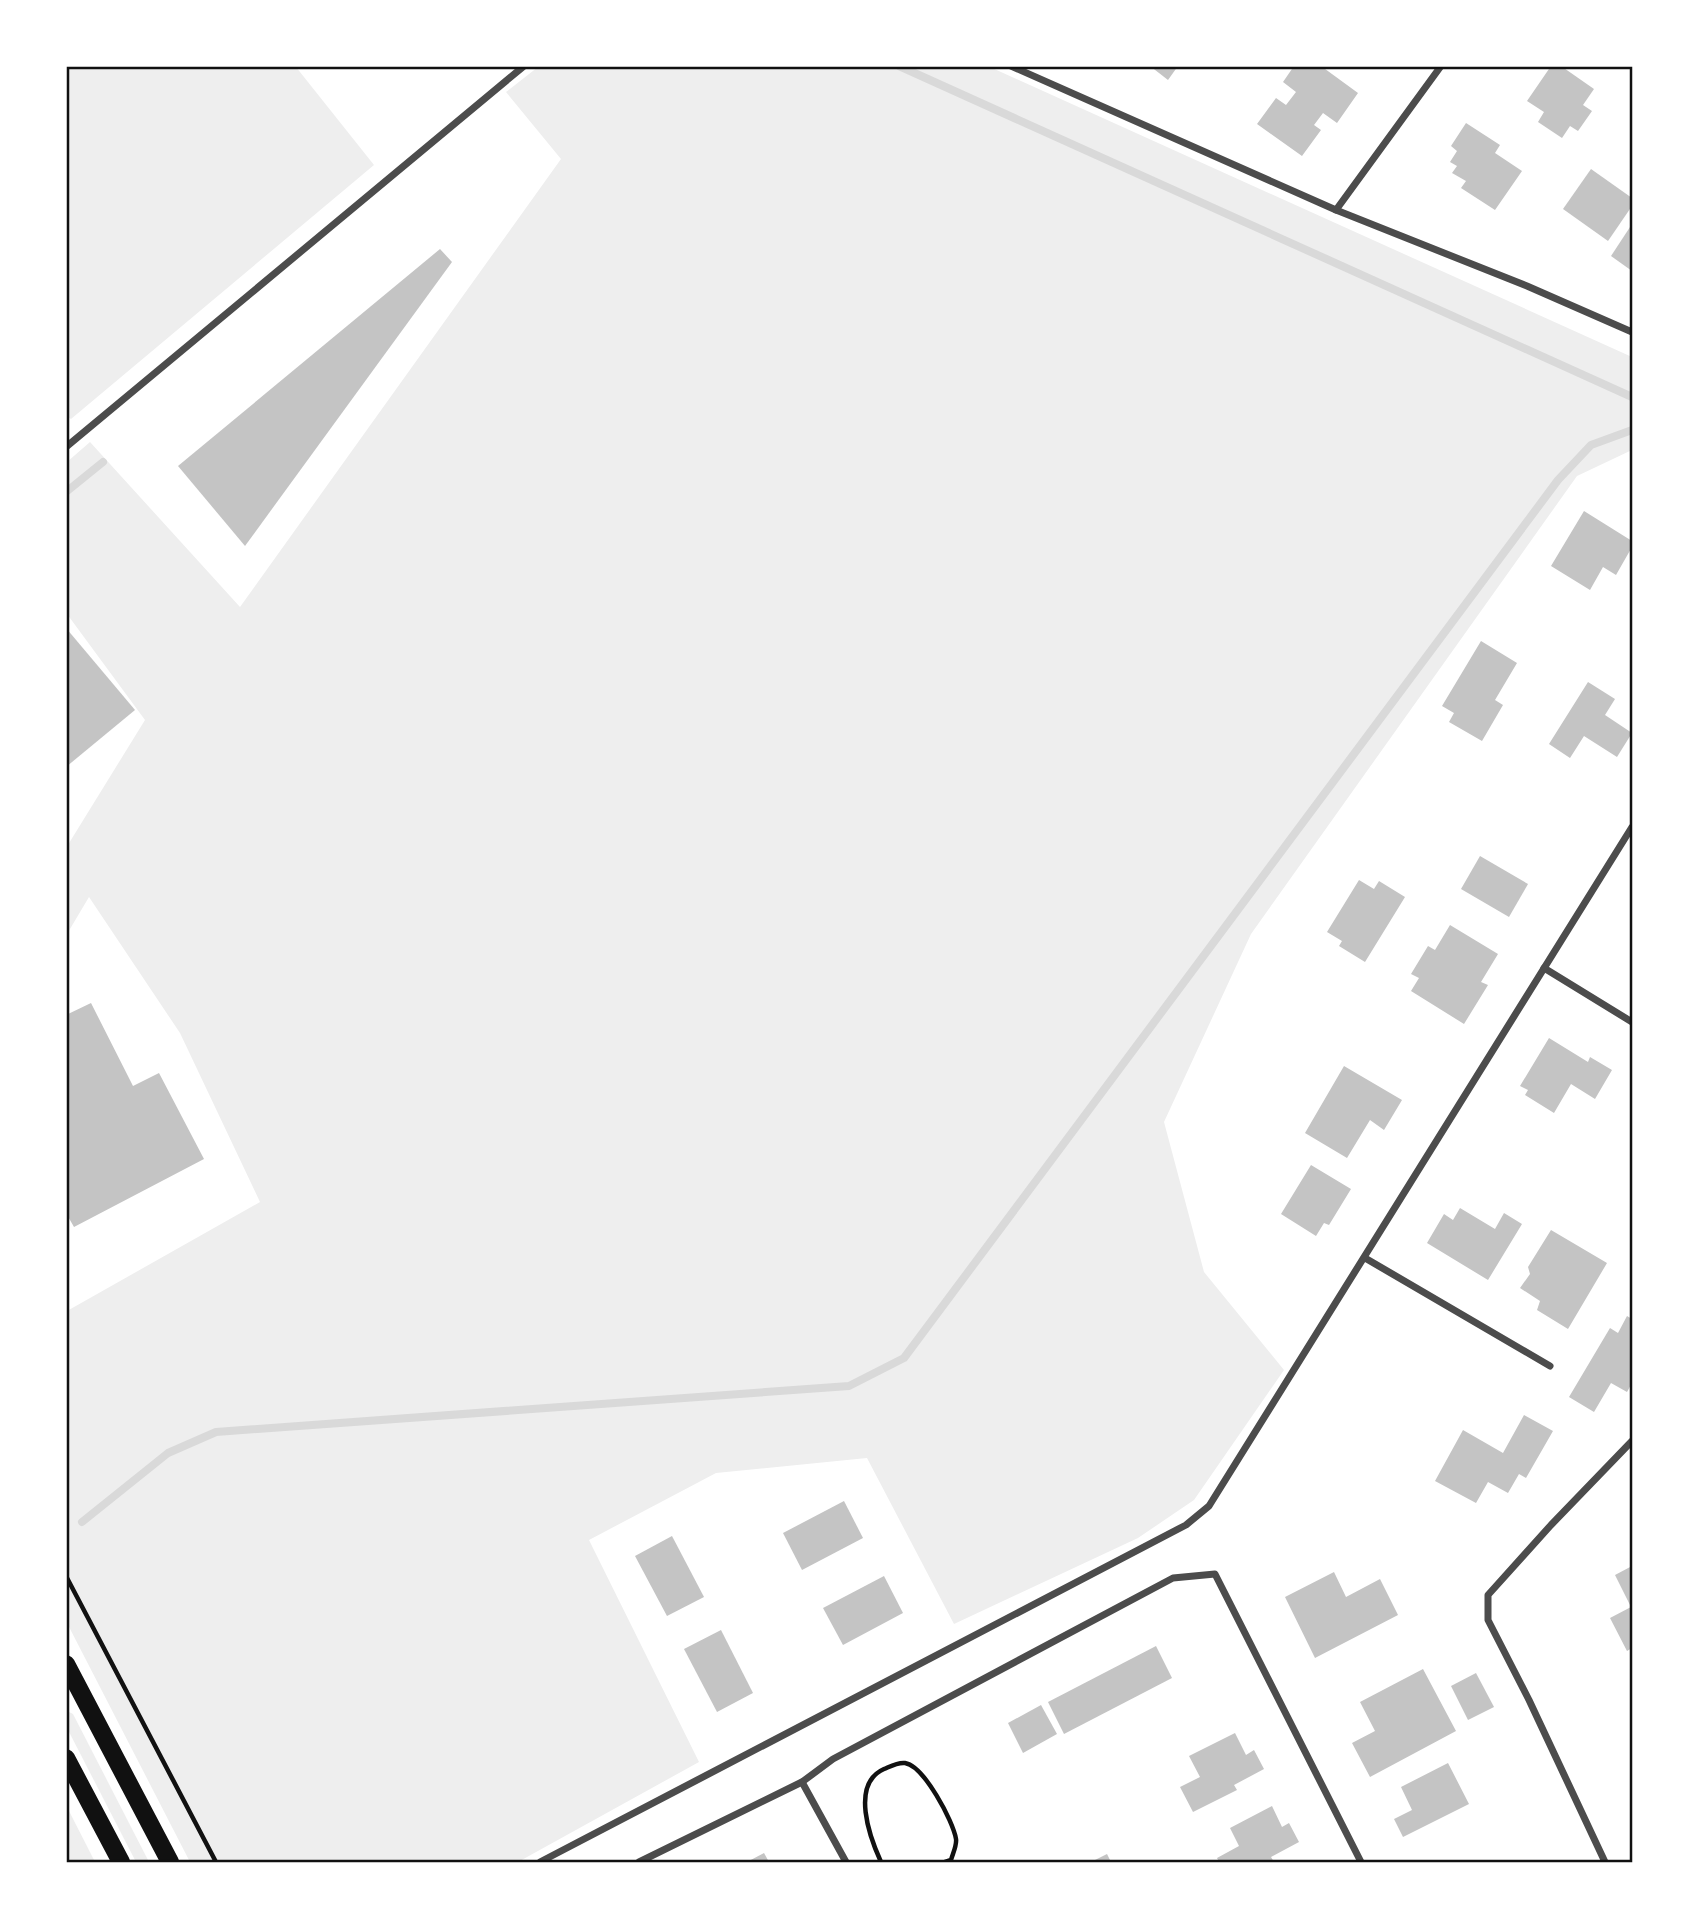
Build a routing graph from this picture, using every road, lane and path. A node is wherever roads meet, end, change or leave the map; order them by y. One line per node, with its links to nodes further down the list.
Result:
1 (524, 66): 6 (street)
2 (1011, 66): 4 (street)
3 (1441, 66): 4 (street)
4 (1336, 210): 5 (street)
5 (1633, 332)
6 (66, 447)
7 (1633, 827): 8 (street)
8 (1544, 968): 9 (street); 10 (street)
9 (1633, 1023)
10 (1365, 1258): 11 (street); 21 (street)
11 (1550, 1366)
12 (1633, 1441): 27 (street)
13 (66, 1576): 20 (path)
14 (66, 1664): 15 (main road)
15 (73, 1694): 19 (main road)
16 (66, 1758): 18 (main road)
17 (802, 1782): 22 (street); 23 (street); 26 (street)
18 (121, 1863)
19 (170, 1863)
20 (216, 1863)
21 (540, 1863)
22 (639, 1863)
23 (846, 1863)
24 (881, 1863): 25 (path)
25 (945, 1863)
26 (1361, 1863)
27 (1605, 1863)

